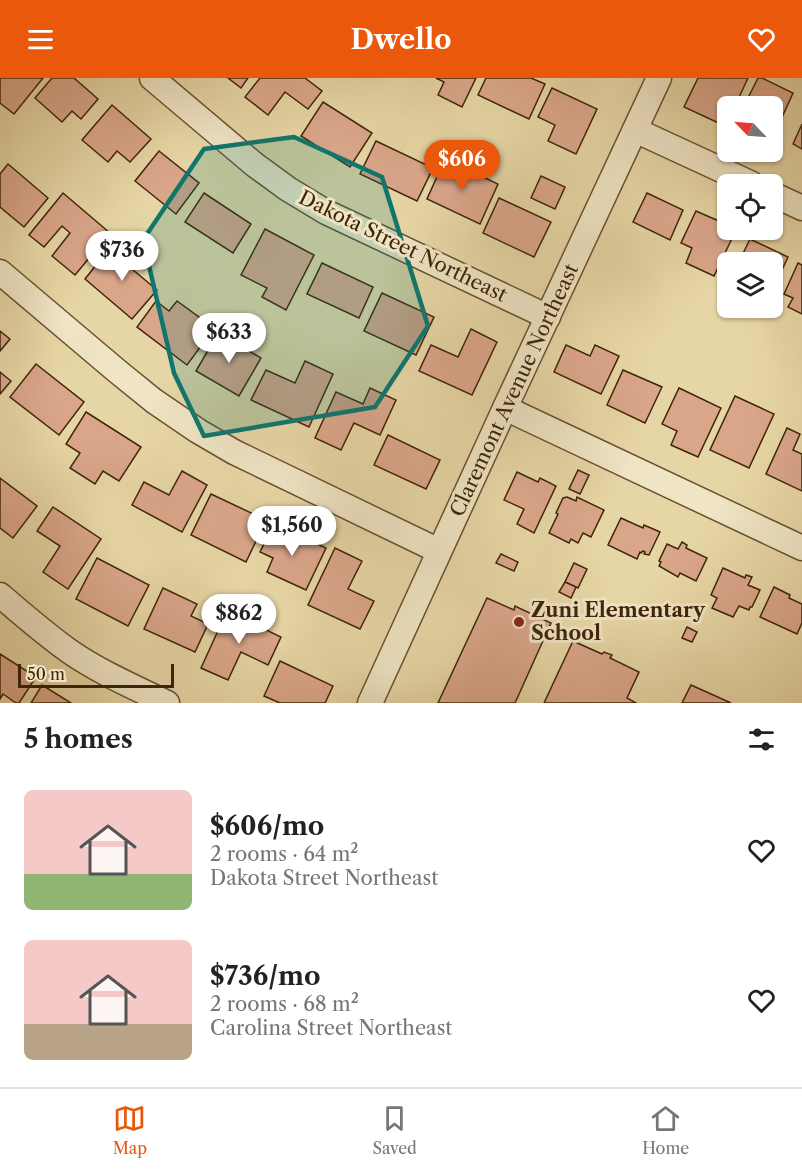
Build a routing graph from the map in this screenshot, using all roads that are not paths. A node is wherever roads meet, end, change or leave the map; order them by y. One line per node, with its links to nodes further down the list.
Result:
1 (152, 78): 8 (street, Dakota Street Northeast)
2 (654, 80): 3 (street, Claremont Avenue Northeast)
3 (635, 130): 4 (street); 8 (street, Claremont Avenue Northeast)
4 (730, 174)
5 (783, 199): 6 (street)
6 (802, 208)
7 (0, 272): 11 (street)
8 (548, 317): 9 (street, Claremont Avenue Northeast)
9 (505, 408): 10 (street); 11 (street, Claremont Avenue Northeast)
10 (802, 548)
11 (439, 551): 14 (street, Claremont Avenue Northeast)
12 (0, 595): 13 (street)
13 (167, 703)
14 (370, 703)

